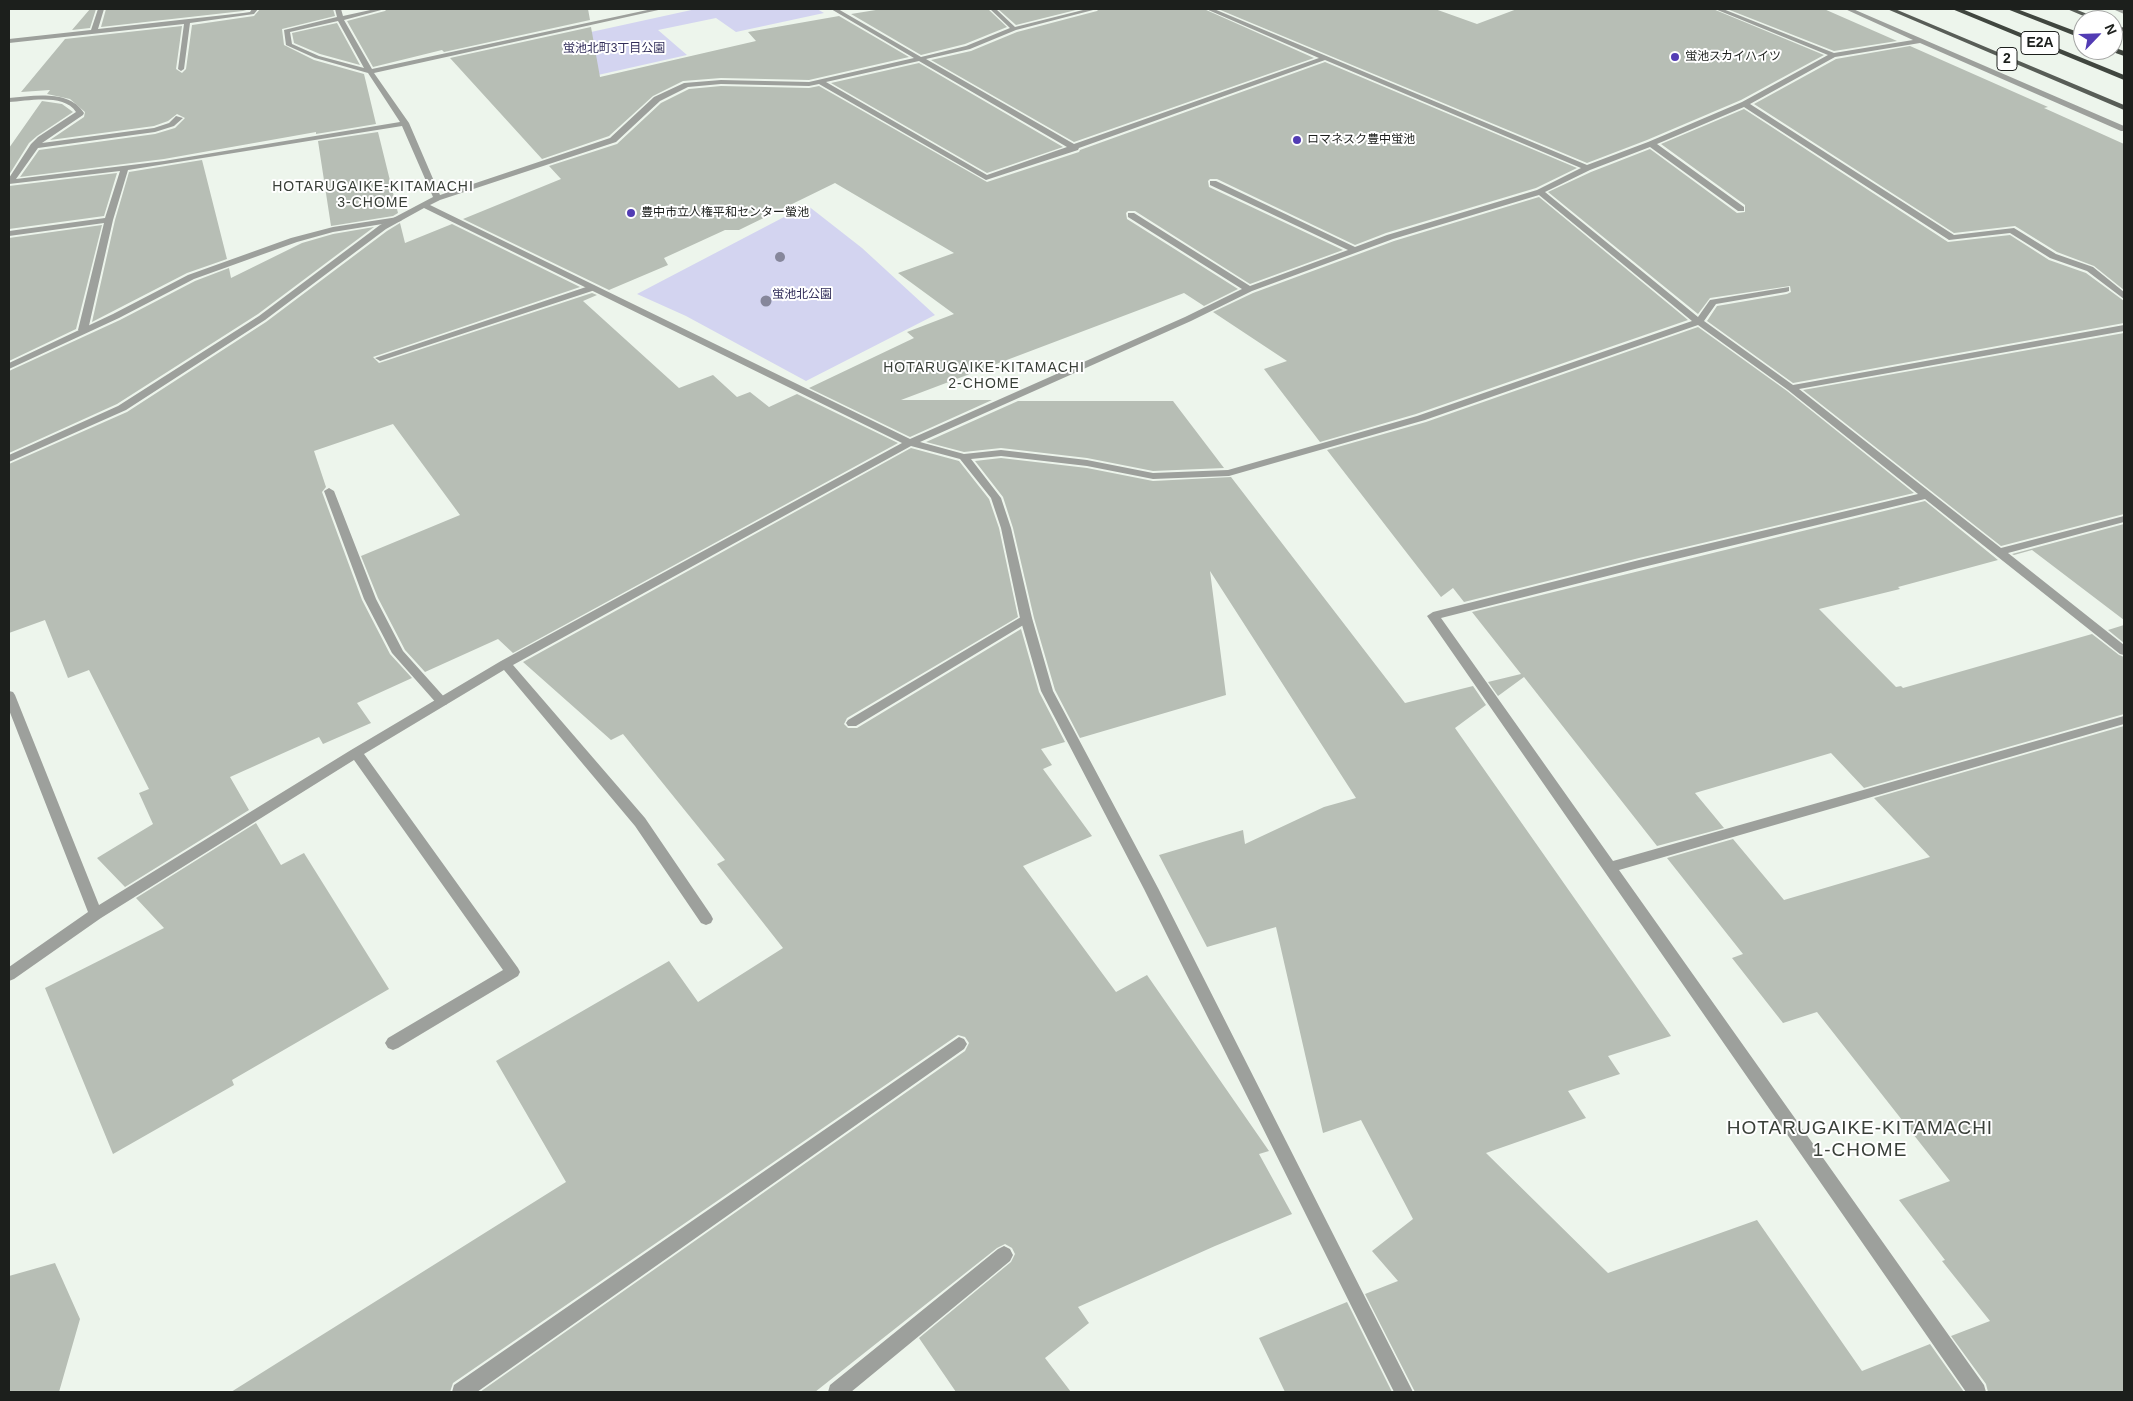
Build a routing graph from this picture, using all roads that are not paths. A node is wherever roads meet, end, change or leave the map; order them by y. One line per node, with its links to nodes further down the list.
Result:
1 (101, 9): 21 (street)
2 (255, 9): 19 (street)
3 (382, 9): 17 (street)
4 (618, 9): 18 (street)
5 (660, 9): 18 (street)
6 (834, 9): 26 (street)
7 (993, 9): 20 (street)
8 (1094, 9): 20 (street)
9 (1209, 9): 27 (street)
10 (1718, 9): 25 (street)
11 (1848, 9): 24 (street)
12 (1890, 9): 34 (main road, 2)
13 (1956, 9): 30 (highway, E2A)
14 (2011, 9): 22 (highway, E2A)
15 (2117, 9): 16 (street)
16 (2124, 12)
17 (339, 14): 29 (street); 29 (street)
18 (615, 18): 29 (street)
19 (187, 22): 21 (street); 28 (street)
20 (1014, 29): 26 (street)
21 (94, 31): 23 (street)
22 (2073, 33)
23 (9, 41)
24 (1919, 41): 25 (street); 37 (street)
25 (1834, 56): 33 (street)
26 (918, 58): 31 (street); 40 (street)
27 (1324, 58): 40 (street); 42 (street)
28 (180, 69)
29 (370, 72): 36 (street)
30 (2124, 78)
31 (819, 82): 40 (street); 46 (street)
32 (9, 100): 39 (street)
33 (1745, 104): 38 (street); 57 (street)
34 (2124, 108)
35 (179, 118): 39 (street)
36 (405, 123): 41 (street); 46 (street)
37 (2124, 129)
38 (1652, 144): 42 (street); 48 (street)
39 (34, 146): 43 (street)
40 (1075, 148)
41 (124, 168): 43 (street); 51 (street)
42 (1587, 168): 45 (street)
43 (10, 182)
44 (1213, 183): 53 (street)
45 (1540, 192): 53 (street); 58 (street)
46 (438, 198): 47 (street)
47 (423, 205): 50 (street); 54 (street)
48 (1741, 209)
49 (1131, 215): 55 (street)
50 (398, 219): 60 (street); 66 (street)
51 (108, 220): 52 (street); 60 (street)
52 (9, 233)
53 (1354, 250): 55 (street)
54 (592, 288): 61 (street); 64 (street)
55 (1250, 289): 64 (street)
56 (1786, 289): 58 (street)
57 (2124, 296)
58 (1699, 322): 63 (street); 65 (street)
59 (2124, 328): 63 (street)
60 (83, 330): 62 (street)
61 (380, 358)
62 (9, 366)
63 (1791, 388): 68 (street)
64 (910, 443): 65 (street); 73 (street)
65 (964, 457): 71 (street)
66 (9, 459)
67 (329, 491): 75 (street)
68 (1928, 495): 70 (street); 79 (street)
69 (2124, 519): 70 (street)
70 (2000, 552): 72 (street)
71 (1026, 618): 77 (street); 88 (street)
72 (2124, 651)
73 (505, 664): 75 (street); 81 (street)
74 (9, 695): 80 (street)
75 (442, 702): 78 (street)
76 (2124, 720): 79 (street)
77 (852, 723)
78 (356, 753): 80 (street); 83 (street)
79 (1611, 867): 89 (street)
80 (96, 914): 82 (street)
81 (706, 919)
82 (9, 975)
83 (393, 1043)
84 (960, 1044): 86 (street)
85 (1004, 1255): 87 (street)
86 (461, 1392)
87 (837, 1392)
88 (1404, 1392)
89 (1977, 1392)

